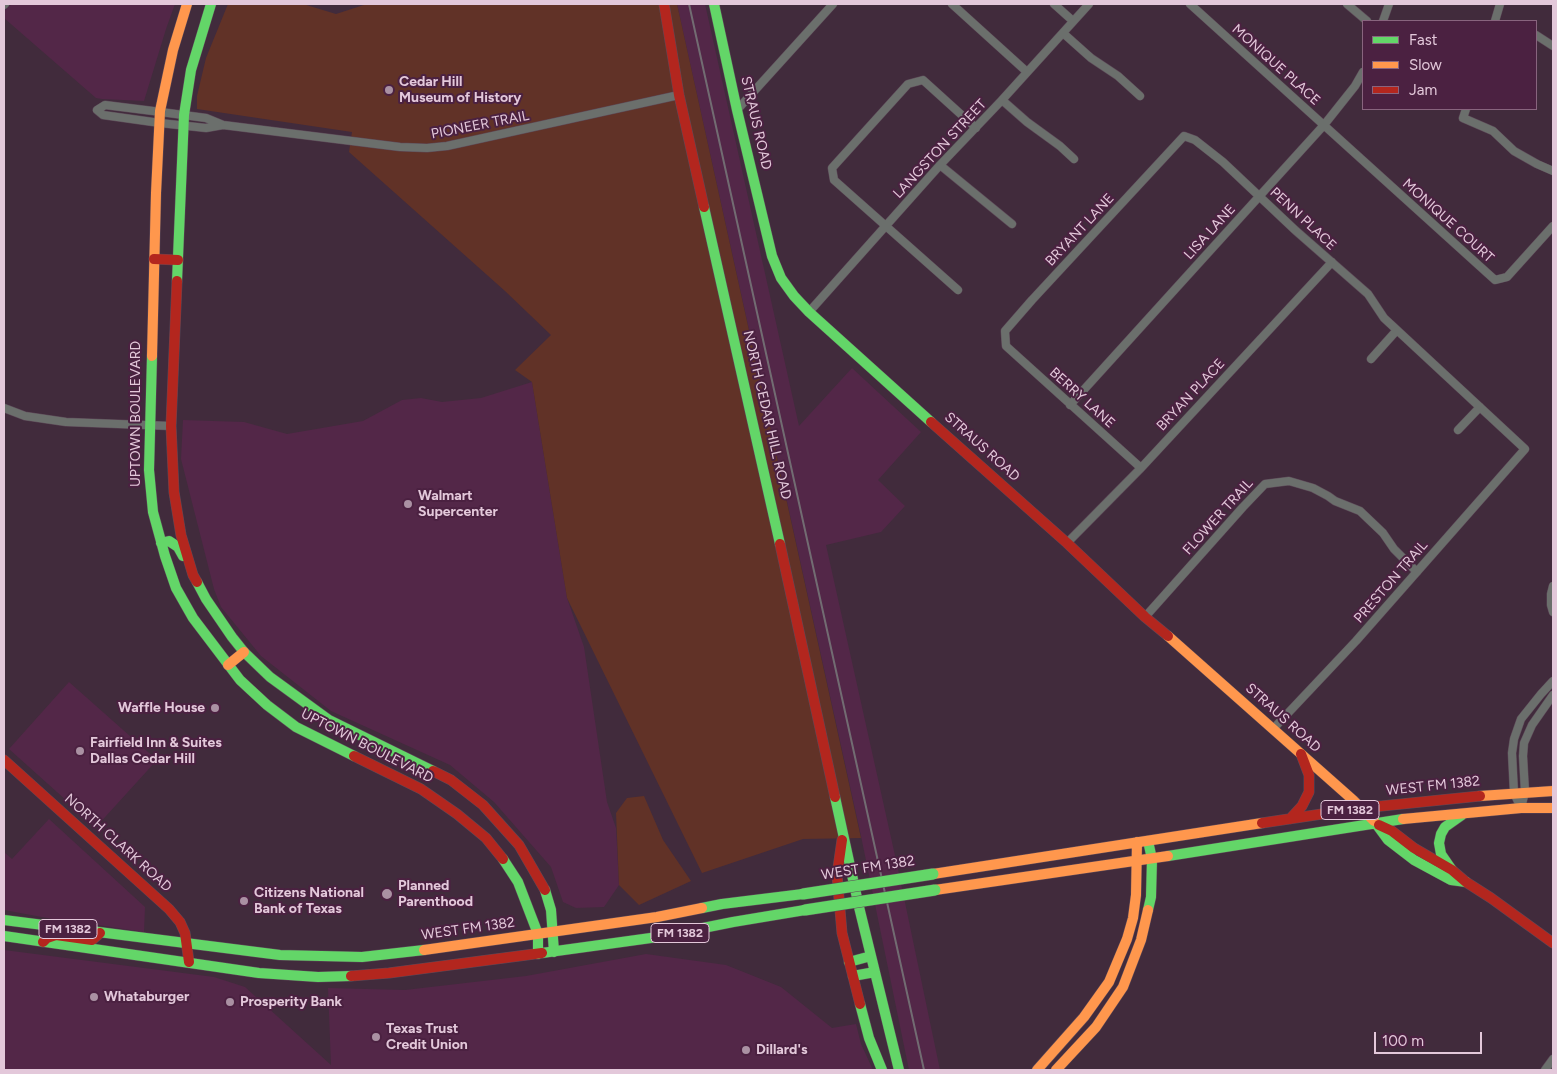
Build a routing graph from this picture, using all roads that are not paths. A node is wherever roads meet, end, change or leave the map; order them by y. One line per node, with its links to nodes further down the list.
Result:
1 (187, 4): 27 (street, UPTOWN BOULEVARD)
2 (211, 4): 28 (street, UPTOWN BOULEVARD)
3 (664, 4): 22 (street, NORTH CEDAR HILL ROAD)
4 (714, 4): 25 (street, STRAUS ROAD)
5 (833, 4): 25 (street)
6 (952, 4): 20 (street)
7 (1054, 4): 13 (street)
8 (1089, 4): 13 (street, LANGSTON STREET)
9 (1190, 4): 29 (street, MONIQUE PLACE)
10 (1347, 4): 14 (street)
11 (1389, 4): 15 (street)
12 (1500, 4): 16 (street)
13 (1073, 20): 17 (street, LANGSTON STREET)
14 (1366, 20)
15 (1383, 20)
16 (1495, 20)
17 (1063, 33): 20 (street, LANGSTON STREET); 23 (street)
18 (1537, 36): 19 (street)
19 (1553, 46)
20 (1027, 72): 24 (street, LANGSTON STREET)
21 (1362, 74): 29 (street, LISA LANE)
22 (679, 95): 28 (street, PIONEER TRAIL); 77 (street, NORTH CEDAR HILL ROAD)
23 (1140, 96)
24 (1002, 100): 30 (street, LANGSTON STREET); 32 (street)
25 (737, 110): 43 (street, STRAUS ROAD)
26 (1466, 110): 34 (street)
27 (160, 117): 27 (street); 28 (street, PIONEER TRAIL); 28 (street, PIONEER TRAIL); 39 (street, UPTOWN BOULEVARD)
28 (184, 120): 40 (street, UPTOWN BOULEVARD)
29 (1324, 125): 35 (street, LISA LANE); 38 (street, MONIQUE COURT)
30 (976, 128): 33 (street, LANGSTON STREET); 37 (street)
31 (1184, 136): 35 (street, PENN PLACE); 45 (street, BRYANT LANE)
32 (1074, 159)
33 (940, 165): 36 (street); 37 (street, LANGSTON STREET)
34 (1553, 170)
35 (1260, 196): 41 (street, PENN PLACE); 47 (street, LISA LANE)
36 (1012, 224)
37 (886, 226): 42 (street); 43 (street, LANGSTON STREET)
38 (1553, 226)
39 (154, 259): 40 (street); 50 (street, UPTOWN BOULEVARD)
40 (178, 260): 51 (street, UPTOWN BOULEVARD)
41 (1332, 262): 44 (street, PENN PLACE); 54 (street, BRYAN PLACE)
42 (958, 290)
43 (809, 312): 56 (street, STRAUS ROAD)
44 (1397, 330): 46 (street); 48 (street, PENN PLACE)
45 (1006, 346): 47 (street, BERRY LANE)
46 (1372, 359)
47 (1070, 405): 54 (street, BERRY LANE)
48 (1480, 407): 52 (street); 53 (street, PENN PLACE)
49 (4, 408): 50 (street)
50 (150, 426): 51 (street); 55 (street, UPTOWN BOULEVARD)
51 (171, 426): 58 (street, UPTOWN BOULEVARD)
52 (1458, 430)
53 (1525, 449): 57 (street, PRESTON TRAIL)
54 (1140, 468): 56 (street, BRYAN PLACE)
55 (161, 543): 58 (street); 63 (street, UPTOWN BOULEVARD)
56 (1067, 543): 61 (street, STRAUS ROAD)
57 (1417, 572): 61 (street, FLOWER TRAIL); 66 (street, PRESTON TRAIL)
58 (193, 575): 62 (street, UPTOWN BOULEVARD)
59 (1553, 586): 60 (street)
60 (1553, 612)
61 (1145, 617): 66 (street, STRAUS ROAD)
62 (244, 652): 63 (street); 85 (street, UPTOWN BOULEVARD)
63 (228, 665): 87 (street, UPTOWN BOULEVARD)
64 (1553, 681): 70 (street)
65 (1553, 695): 70 (street)
66 (1273, 729): 67 (street, STRAUS ROAD)
67 (1301, 754): 71 (street, STRAUS ROAD); 75 (street)
68 (4, 760): 92 (street, NORTH CLARK ROAD)
69 (1553, 791): 70 (street, WEST FM 1382 / FM 1382)
70 (1520, 792): 71 (street, WEST FM 1382 / FM 1382); 72 (street)
71 (1362, 808): 75 (street, WEST FM 1382 / FM 1382); 76 (street, STRAUS ROAD)
72 (1521, 808): 73 (street, FM 1382); 74 (street, FM 1382)
73 (1553, 808)
74 (1466, 813): 76 (street, FM 1382); 81 (street)
75 (1290, 819): 78 (street, WEST FM 1382 / FM 1382)
76 (1376, 824): 79 (street, FM 1382); 81 (street); 82 (street, STRAUS ROAD)
77 (843, 832): 95 (street, NORTH CEDAR HILL ROAD); 97 (street, NORTH CEDAR HILL ROAD)
78 (1142, 841): 79 (street); 80 (street); 85 (street, WEST FM 1382 / FM 1382, bridge)
79 (1152, 859): 80 (street, FM 1382); 104 (street)
80 (1138, 862): 93 (street, FM 1382, bridge); 103 (street)
81 (1452, 870): 82 (street)
82 (1466, 882): 91 (street)
83 (4, 920): 84 (street, FM 1382)
84 (44, 926): 86 (street, FM 1382); 89 (street)
85 (552, 932): 87 (street, WEST FM 1382 / FM 1382); 93 (street, UPTOWN BOULEVARD)
86 (100, 933): 90 (street); 92 (street, FM 1382)
87 (538, 934): 92 (street, WEST FM 1382 / FM 1382); 94 (street, UPTOWN BOULEVARD)
88 (4, 936): 89 (street, FM 1382)
89 (21, 939): 90 (street, FM 1382)
90 (43, 942): 96 (street, FM 1382)
91 (1553, 943)
92 (187, 944): 96 (street, NORTH CLARK ROAD)
93 (554, 952): 94 (street, FM 1382)
94 (538, 954): 96 (street, FM 1382)
95 (871, 956): 97 (street); 98 (street, NORTH CEDAR HILL ROAD)
96 (189, 962)
97 (849, 962): 99 (street, NORTH CEDAR HILL ROAD)
98 (875, 972): 99 (street); 102 (street, NORTH CEDAR HILL ROAD)
99 (853, 976): 101 (street, NORTH CEDAR HILL ROAD)
100 (1553, 1059): 105 (street)
101 (882, 1070)
102 (898, 1070)
103 (1037, 1070)
104 (1056, 1070)
105 (1545, 1070)

